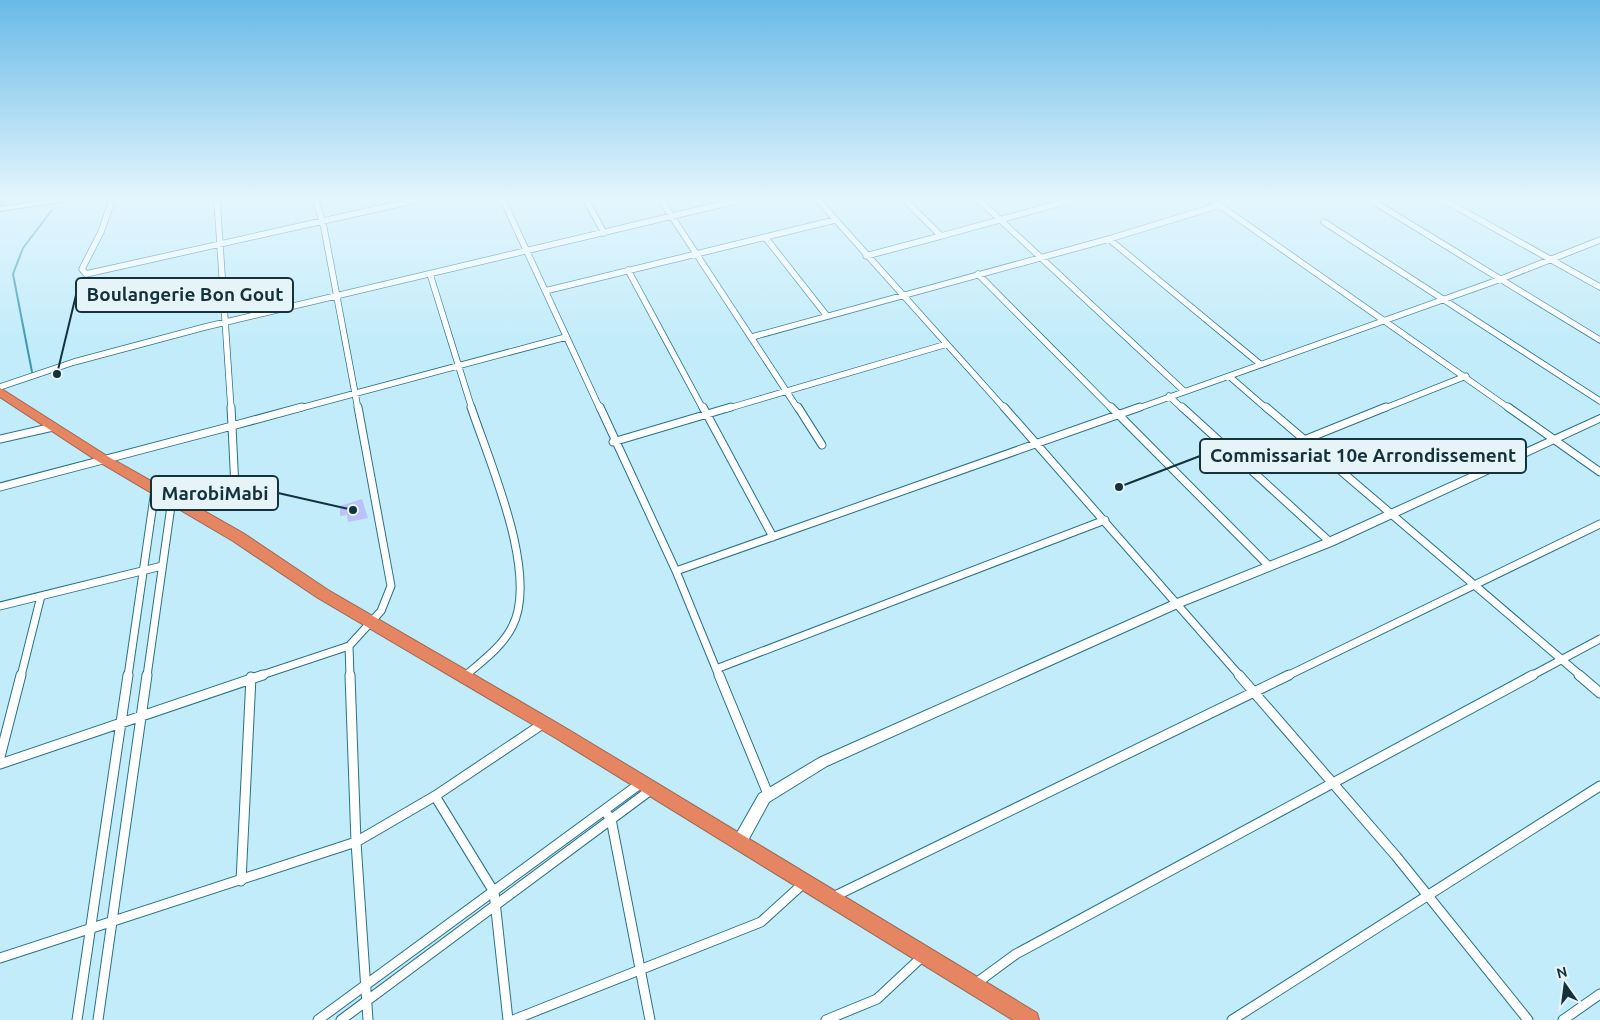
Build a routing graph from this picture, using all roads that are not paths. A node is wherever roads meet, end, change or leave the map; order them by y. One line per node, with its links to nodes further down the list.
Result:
1 (93, 248): 2 (street)
2 (203, 248)
3 (219, 248): 36 (street)
4 (327, 248): 32 (street)
5 (525, 248): 20 (street)
6 (542, 248): 20 (street)
7 (693, 248): 21 (street)
8 (720, 248): 21 (street)
9 (773, 248): 34 (street)
10 (859, 248): 22 (street)
11 (897, 248): 22 (street)
12 (1032, 248): 23 (street)
13 (1077, 248): 23 (street)
14 (1119, 248): 41 (street)
15 (1282, 248): 35 (street)
16 (1364, 248): 33 (street)
17 (1449, 248): 28 (street)
18 (1528, 248): 24 (street)
19 (1581, 248): 24 (street)
20 (527, 251): 26 (street); 30 (street)
21 (697, 253): 25 (street); 38 (street)
22 (866, 256): 31 (street)
23 (1043, 257): 27 (street); 46 (street)
24 (1550, 260): 28 (street); 29 (street)
25 (628, 270): 30 (street); 51 (street)
26 (430, 274): 32 (street); 42 (street)
27 (978, 274): 31 (street); 52 (street)
28 (1501, 279): 33 (street); 39 (street)
29 (1600, 287)
30 (545, 291): 37 (street)
31 (904, 295): 34 (street); 40 (street)
32 (337, 296): 36 (street); 48 (street)
33 (1443, 299): 35 (street); 50 (street)
34 (828, 316): 38 (street)
35 (1385, 319): 41 (street); 44 (street)
36 (224, 323): 47 (street); 54 (street)
37 (566, 337): 42 (street); 59 (street)
38 (752, 337): 45 (street)
39 (1600, 340)
40 (947, 344): 45 (street); 60 (street)
41 (1260, 364): 43 (street)
42 (458, 366): 48 (street); 87 (street)
43 (1230, 376): 46 (street); 58 (street)
44 (1466, 376): 57 (street); 58 (street)
45 (786, 391): 51 (street); 61 (street)
46 (1184, 391): 49 (street)
47 (2, 393): 55 (highway)
48 (356, 393): 54 (street); 81 (street)
49 (1169, 396): 52 (street); 72 (street)
50 (1600, 401)
51 (705, 415): 59 (street); 71 (street)
52 (1118, 415): 60 (street); 74 (street)
53 (1600, 418): 57 (street)
54 (232, 426): 62 (street); 65 (street)
55 (53, 427): 56 (street); 62 (highway)
56 (0, 439)
57 (1555, 439): 63 (street); 68 (street)
58 (1304, 440): 68 (street)
59 (613, 442): 76 (street)
60 (1037, 443): 69 (street); 71 (street)
61 (822, 445)
62 (103, 459): 64 (street); 66 (highway)
63 (1600, 472)
64 (0, 487)
65 (235, 489)
66 (156, 490): 67 (highway); 75 (street)
67 (172, 499): 73 (street); 81 (highway)
68 (1389, 514): 72 (street); 77 (street)
69 (1105, 520): 79 (street); 85 (street)
70 (1600, 524): 77 (street)
71 (773, 537): 76 (street)
72 (1330, 542): 74 (street)
73 (162, 566): 75 (street); 90 (street)
74 (1269, 566): 79 (street)
75 (145, 570): 78 (street); 91 (street)
76 (676, 572): 85 (street)
77 (1474, 586): 84 (street); 88 (street)
78 (41, 596): 80 (street); 93 (street)
79 (1176, 604): 88 (street); 98 (street)
80 (0, 606)
81 (373, 623): 83 (street); 87 (highway)
82 (1600, 639): 84 (street)
83 (349, 646): 86 (street); 102 (street)
84 (1562, 660): 89 (street); 95 (street)
85 (716, 669): 98 (street)
86 (251, 677): 90 (street); 104 (street)
87 (464, 677): 92 (highway)
88 (1254, 693): 95 (street); 108 (street)
89 (1600, 693)
90 (141, 716): 91 (street); 110 (street)
91 (121, 722): 94 (street); 111 (street)
92 (544, 724): 96 (highway); 99 (street)
93 (0, 757)
94 (0, 764)
95 (1331, 784): 107 (street); 116 (street)
96 (646, 786): 100 (street); 101 (street); 103 (highway)
97 (1600, 786): 107 (street)
98 (768, 794): 103 (street)
99 (435, 796): 102 (street); 106 (street)
100 (604, 810): 101 (street); 106 (street)
101 (611, 819): 109 (street); 114 (street)
102 (356, 842): 104 (street); 115 (street)
103 (740, 843): 105 (highway)
104 (241, 881): 110 (street)
105 (805, 882): 108 (highway); 114 (street)
106 (494, 892): 109 (street); 115 (street)
107 (1428, 896): 129 (street); 130 (street)
108 (830, 898): 112 (highway)
109 (496, 903): 118 (street); 124 (street)
110 (112, 922): 111 (street); 120 (street)
111 (91, 929): 113 (street); 119 (street)
112 (924, 955): 116 (highway); 127 (street)
113 (0, 958)
114 (639, 970): 125 (street); 126 (street)
115 (366, 984): 118 (street); 121 (street)
116 (973, 986): 128 (highway)
117 (1600, 994): 131 (street)
118 (368, 1000): 122 (street); 123 (street)
119 (77, 1020)
120 (98, 1020)
121 (318, 1020)
122 (341, 1020)
123 (368, 1020)
124 (508, 1020)
125 (513, 1020)
126 (650, 1020)
127 (826, 1020)
128 (1030, 1020)
129 (1232, 1020)
130 (1528, 1020)
131 (1564, 1020)

